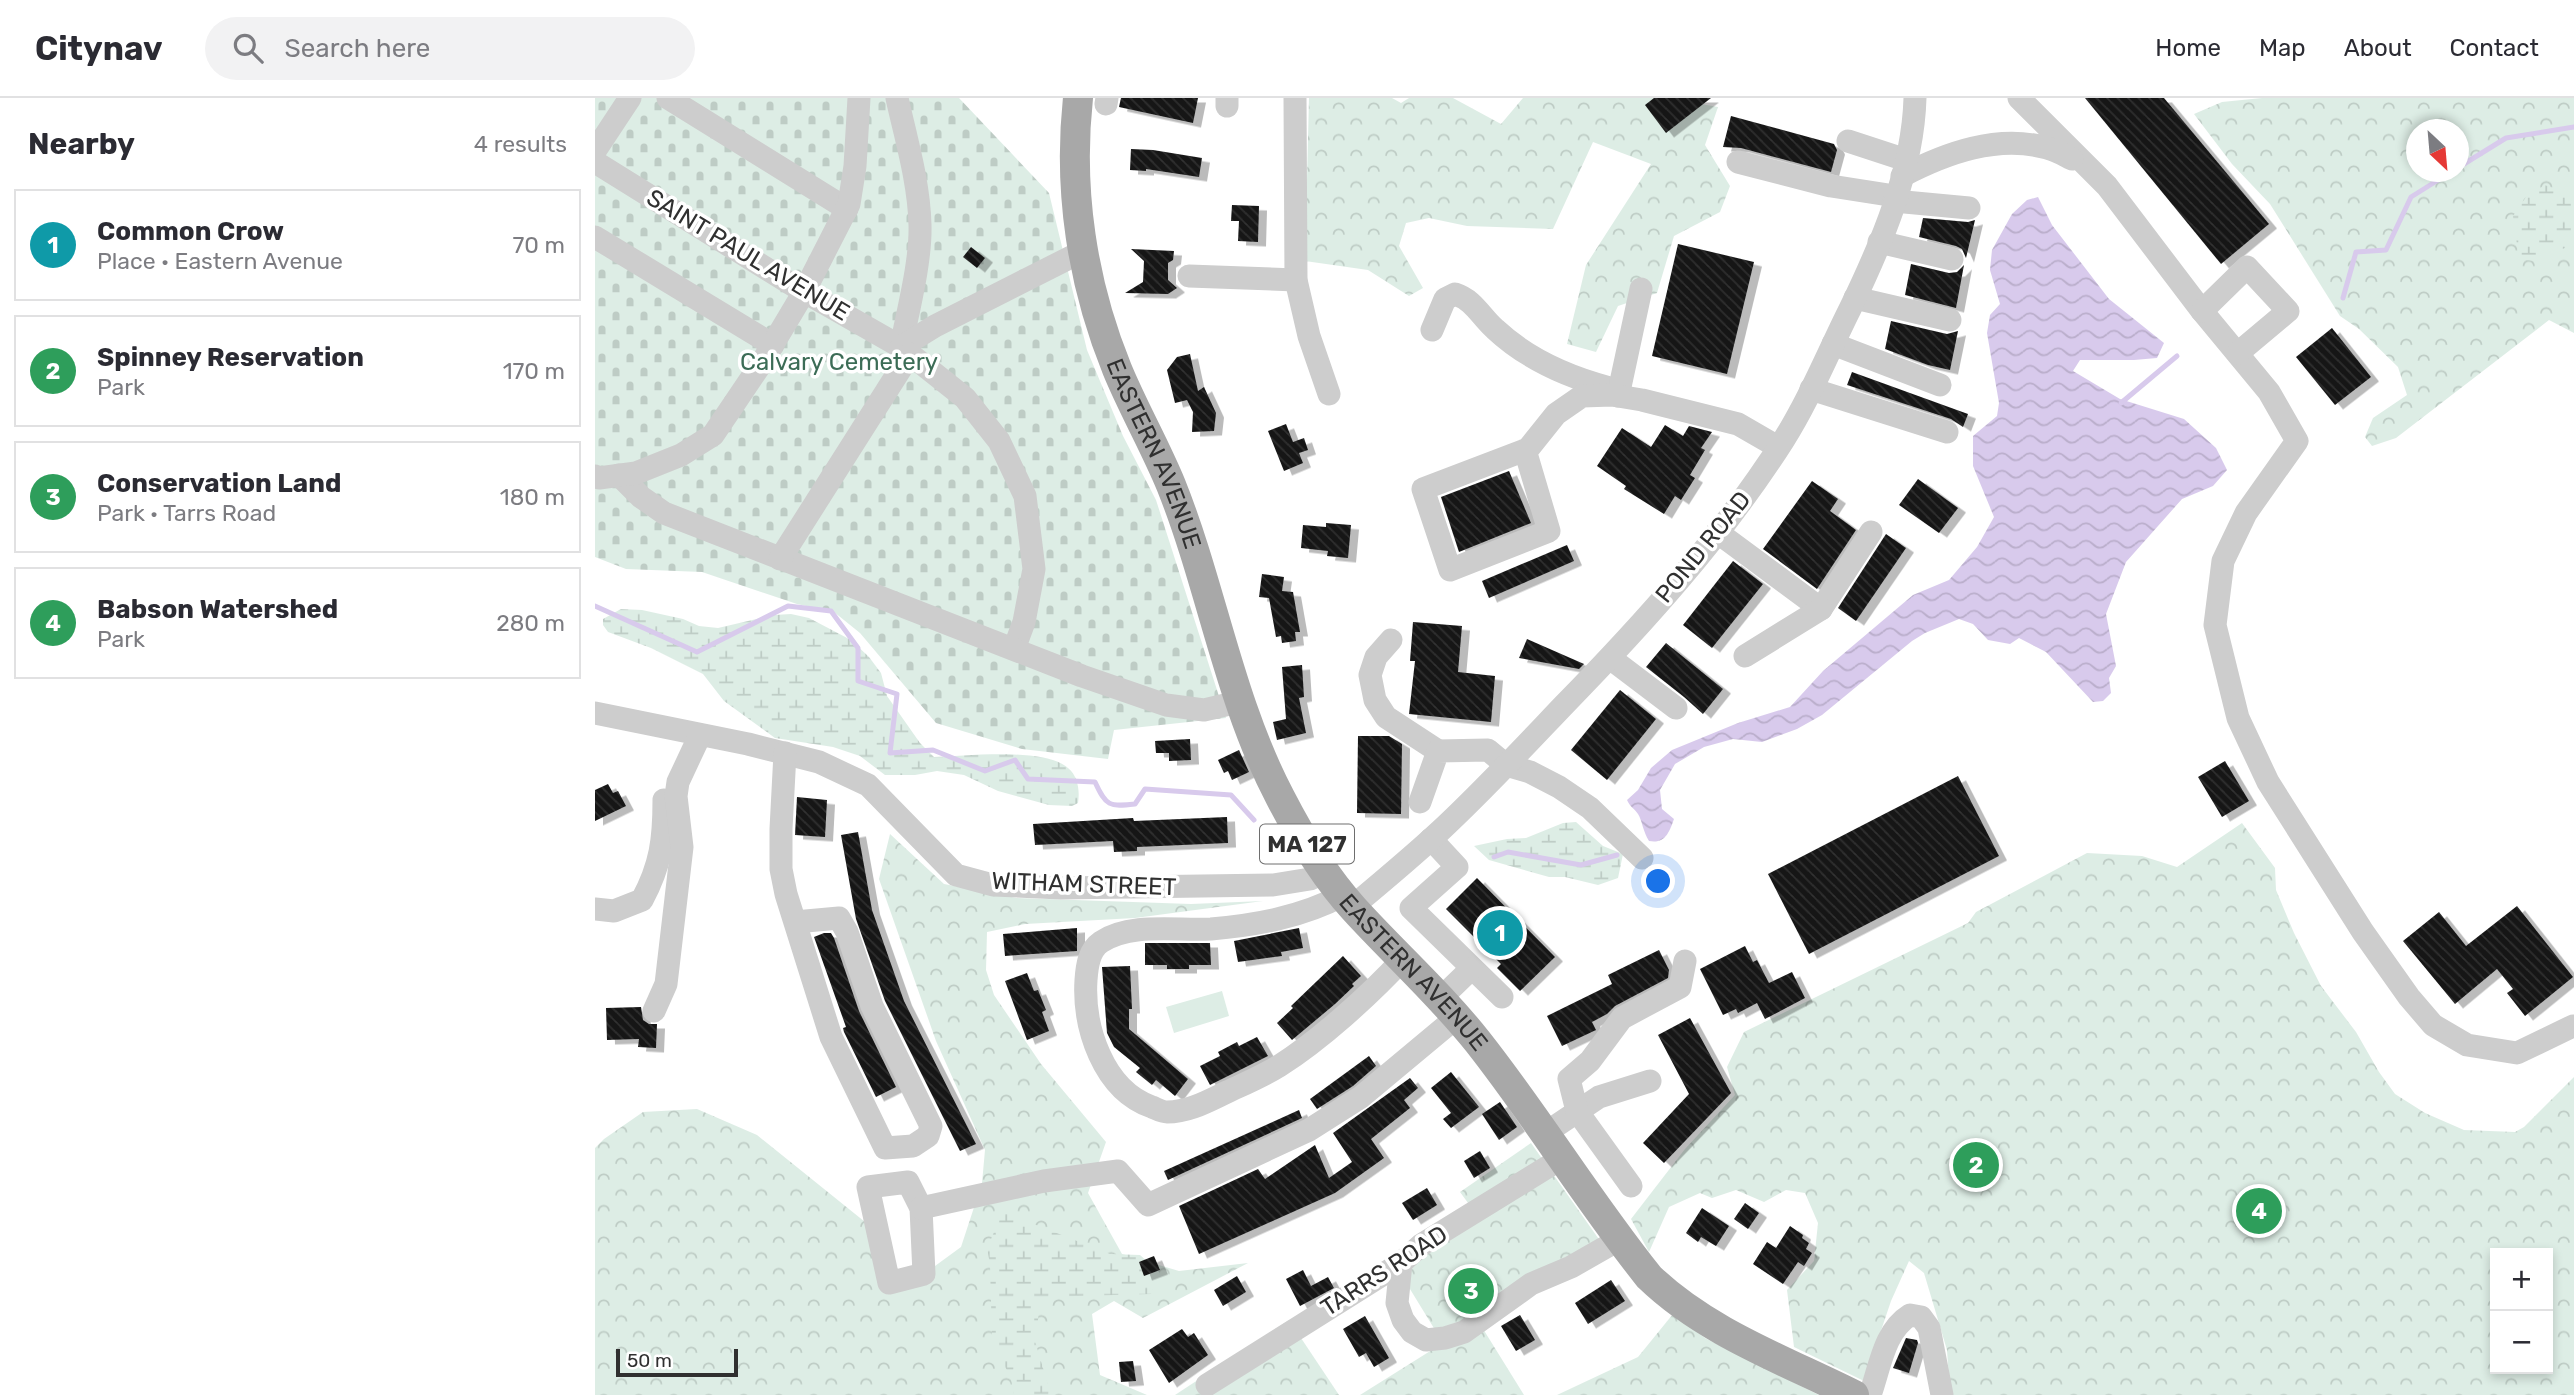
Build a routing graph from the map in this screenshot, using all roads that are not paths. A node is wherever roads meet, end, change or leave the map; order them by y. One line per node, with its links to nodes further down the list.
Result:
1 (630, 98): 10 (street)
2 (668, 98): 16 (street)
3 (859, 98): 16 (street)
4 (897, 98): 31 (street)
5 (1296, 98): 22 (street)
6 (1915, 98): 14 (street, POND ROAD)
7 (2019, 98): 13 (street)
8 (1097, 100): 19 (main road, EASTERN AVENUE / MA 127)
9 (1847, 141): 14 (street)
10 (595, 150)
11 (595, 162): 24 (street, SAINT PAUL AVENUE)
12 (1738, 162): 14 (street)
13 (2085, 165): 14 (street); 26 (street)
14 (1899, 183): 15 (street); 18 (street, POND ROAD)
15 (1969, 208)
16 (847, 209): 24 (street)
17 (595, 237): 30 (street)
18 (1879, 242): 20 (street); 25 (street, POND ROAD)
19 (1083, 251): 31 (street); 50 (main road, EASTERN AVENUE / MA 127)
20 (1952, 259)
21 (1189, 276): 22 (street)
22 (1296, 280): 36 (street)
23 (1641, 289): 35 (street)
24 (804, 292): 30 (street); 31 (street, SAINT PAUL AVENUE)
25 (1856, 298): 27 (street); 29 (street, POND ROAD)
26 (2202, 311): 32 (street); 32 (street)
27 (1950, 320)
28 (1432, 330): 35 (street)
29 (1833, 344): 33 (street); 34 (street, POND ROAD)
30 (773, 345): 40 (street)
31 (906, 351): 44 (street); 47 (street, SAINT PAUL AVENUE)
32 (2238, 353): 71 (street)
33 (1940, 385)
34 (1811, 389): 37 (street); 38 (street, POND ROAD)
35 (1619, 393): 38 (street); 39 (street)
36 (1329, 394)
37 (1947, 432)
38 (1779, 447): 42 (street, POND ROAD)
39 (1525, 450): 39 (street)
40 (619, 475): 41 (street); 44 (street)
41 (595, 476)
42 (1717, 532): 45 (street); 49 (street, POND ROAD)
43 (1871, 532): 45 (street)
44 (780, 559): 47 (street)
45 (1821, 609): 48 (street)
46 (1391, 640): 54 (street)
47 (1014, 649): 50 (street)
48 (1745, 656)
49 (1610, 658): 51 (street); 57 (street, POND ROAD)
50 (1238, 702): 61 (main road, EASTERN AVENUE / MA 127)
51 (1676, 708)
52 (595, 713): 53 (street, WITHAM STREET)
53 (700, 735): 55 (street, WITHAM STREET); 56 (street)
54 (1438, 751): 57 (street); 58 (street)
55 (785, 753): 61 (street, WITHAM STREET); 64 (street)
56 (688, 760): 63 (street); 70 (street)
57 (1506, 765): 59 (street, POND ROAD); 60 (street)
58 (1420, 802)
59 (1431, 839): 62 (street, POND ROAD); 67 (street)
60 (1642, 858)
61 (1325, 872): 62 (main road, EASTERN AVENUE / MA 127)
62 (1348, 901): 65 (main road, EASTERN AVENUE / MA 127); 65 (street, POND ROAD)
63 (595, 909)
64 (795, 922): 64 (street)
65 (1403, 959): 69 (main road, EASTERN AVENUE / MA 127)
66 (1685, 961): 73 (street)
67 (1471, 968): 68 (street); 69 (street)
68 (1502, 997)
69 (1448, 1008): 74 (main road, EASTERN AVENUE / MA 127); 77 (street)
70 (654, 1010)
71 (2573, 1026)
72 (1650, 1081): 73 (street)
73 (1577, 1111): 74 (street); 76 (street)
74 (1544, 1134): 75 (main road, EASTERN AVENUE / MA 127)
75 (1562, 1158): 78 (main road, EASTERN AVENUE / MA 127); 79 (street, TARRS ROAD)
76 (1631, 1186)
77 (921, 1208)
78 (1620, 1239): 79 (street); 82 (main road, EASTERN AVENUE / MA 127)
79 (1401, 1263): 80 (street, TARRS ROAD)
80 (1207, 1385)
81 (1942, 1393): 83 (street)
82 (1854, 1395)
83 (1870, 1395)

